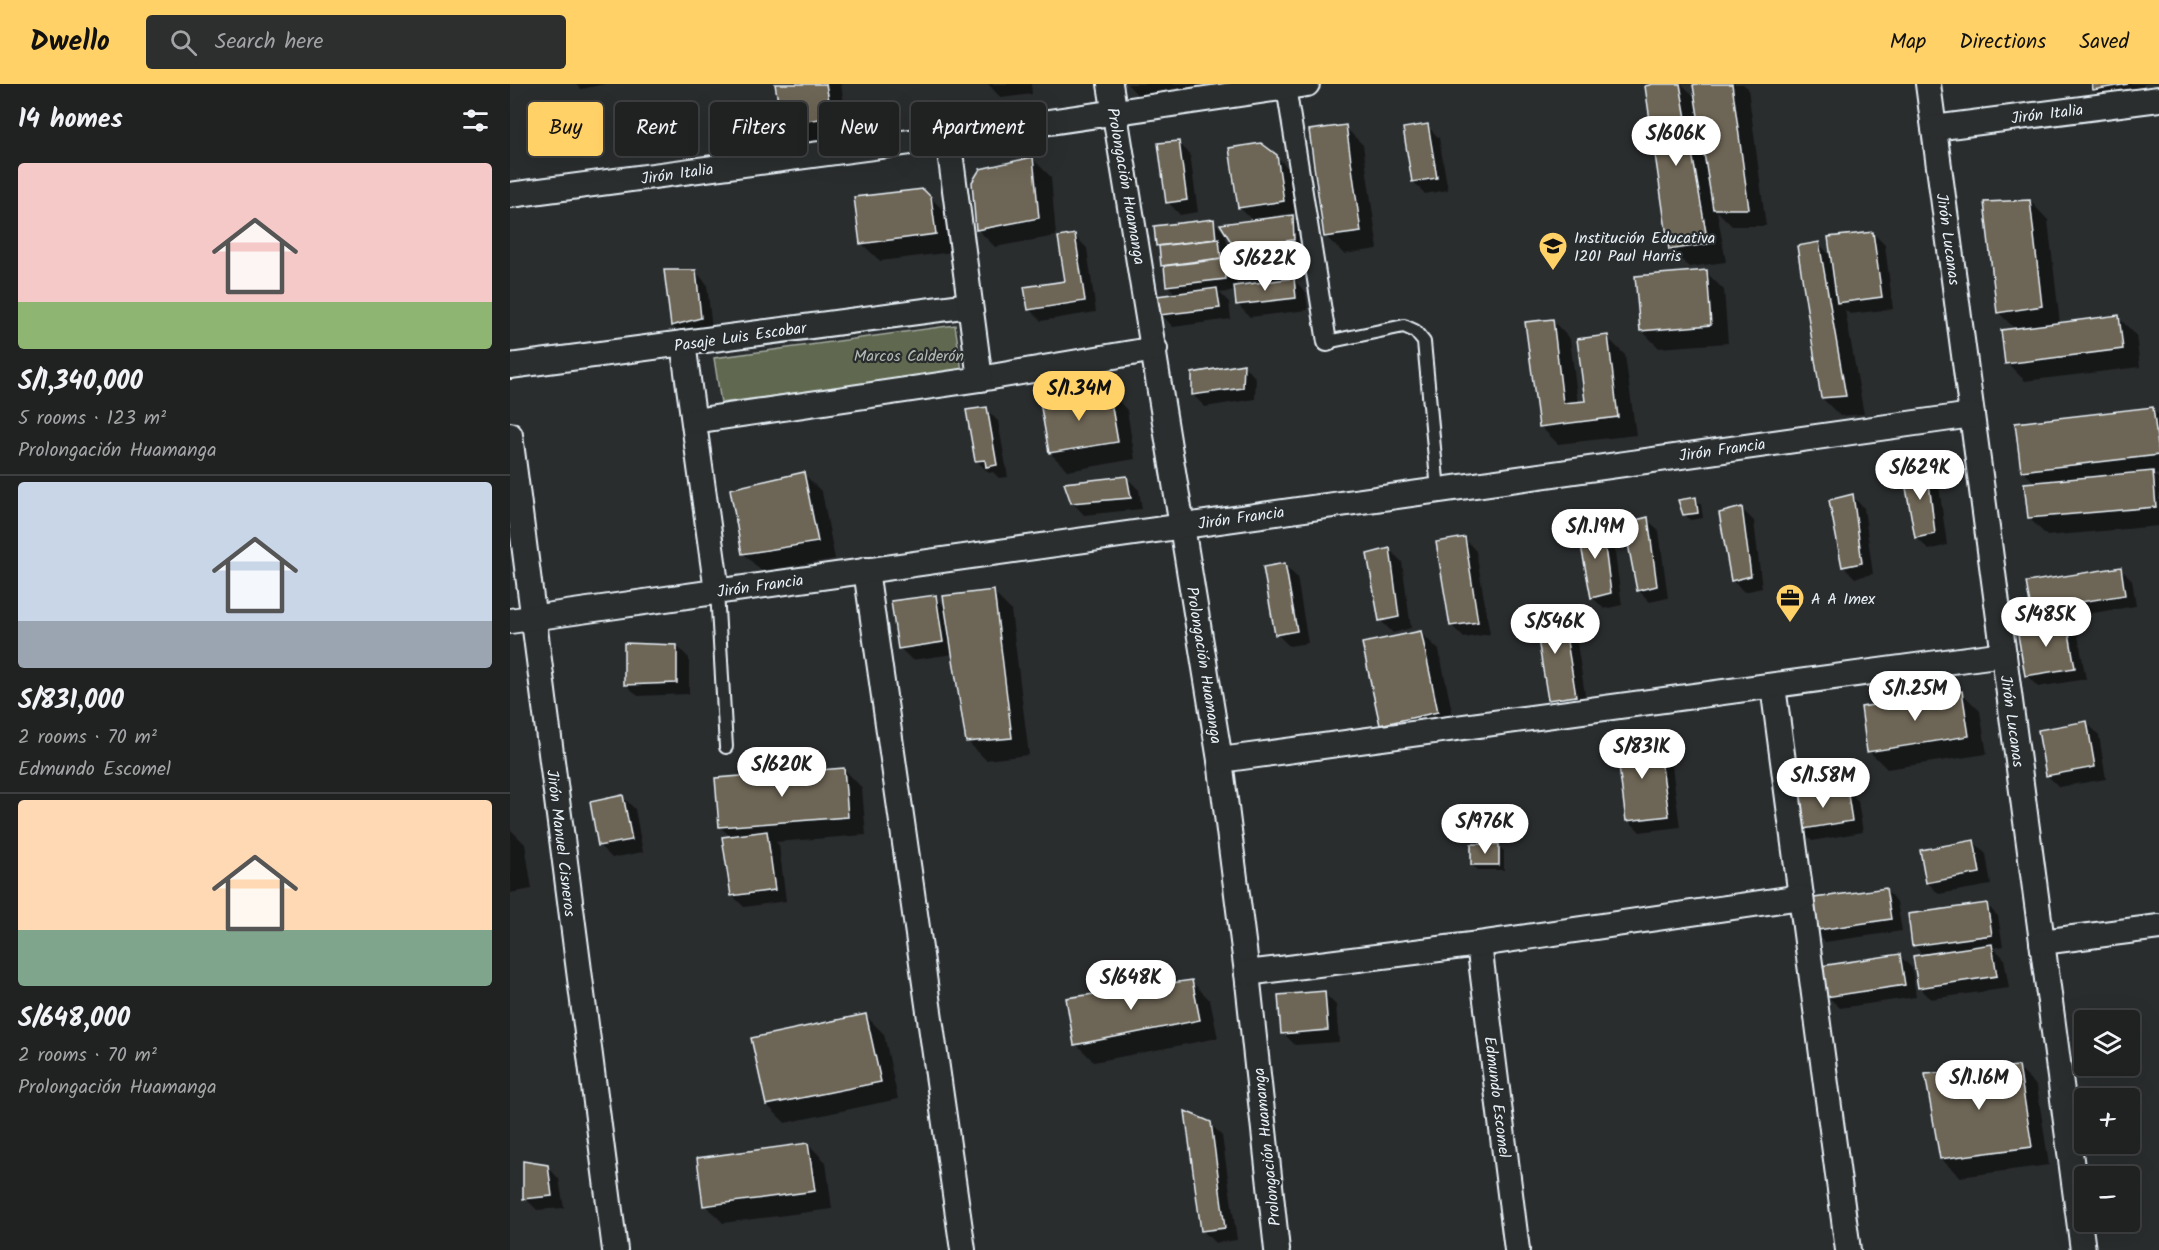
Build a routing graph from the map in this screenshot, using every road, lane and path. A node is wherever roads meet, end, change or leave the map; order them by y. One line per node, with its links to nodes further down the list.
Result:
1 (1110, 84): 5 (street, Prolongación Huamanga)
2 (1928, 84): 7 (street, Jirón Lucanas)
3 (1297, 86): 5 (street, Jirón Italia); 12 (street)
4 (2159, 99): 7 (street, Jirón Italia)
5 (1114, 114): 6 (street, Jirón Italia); 14 (street, Prolongación Huamanga)
6 (1046, 123)
7 (1934, 128): 17 (street, Jirón Lucanas)
8 (911, 142): 10 (street, Jirón Italia)
9 (950, 156): 11 (street)
10 (510, 195)
11 (970, 305): 13 (street, Pasaje Luis Escobar); 16 (street)
12 (1327, 342): 20 (lane)
13 (683, 343): 15 (street, Pasaje Luis Escobar); 18 (street)
14 (1155, 349): 16 (street); 21 (street, Prolongación Huamanga)
15 (510, 366)
16 (980, 379): 18 (street)
17 (1972, 415): 20 (street, Jirón Francia); 25 (street, Jirón Lucanas)
18 (694, 421): 23 (street)
19 (510, 435): 24 (street, Jirón Manuel Cisneros)
20 (1438, 490): 21 (street, Jirón Francia)
21 (1182, 526): 22 (street, Jirón Francia); 28 (street, Prolongación Huamanga)
22 (867, 570): 23 (street, Jirón Francia); 35 (street)
23 (717, 591): 24 (street, Jirón Francia); 27 (lane)
24 (521, 619): 34 (street, Jirón Manuel Cisneros)
25 (2004, 654): 26 (street); 31 (street, Jirón Lucanas)
26 (1773, 686): 28 (street); 29 (street)
27 (726, 747)
28 (1220, 760): 33 (street, Prolongación Huamanga)
29 (1801, 897): 32 (street); 38 (street)
30 (2159, 927): 31 (street)
31 (2042, 942): 39 (street, Jirón Lucanas)
32 (1479, 944): 33 (street); 37 (street, Edmundo Escomel)
33 (1247, 973): 36 (street, Prolongación Huamanga)
34 (615, 1250)
35 (963, 1250)
36 (1277, 1250)
37 (1517, 1250)
38 (1848, 1250)
39 (2083, 1250)

